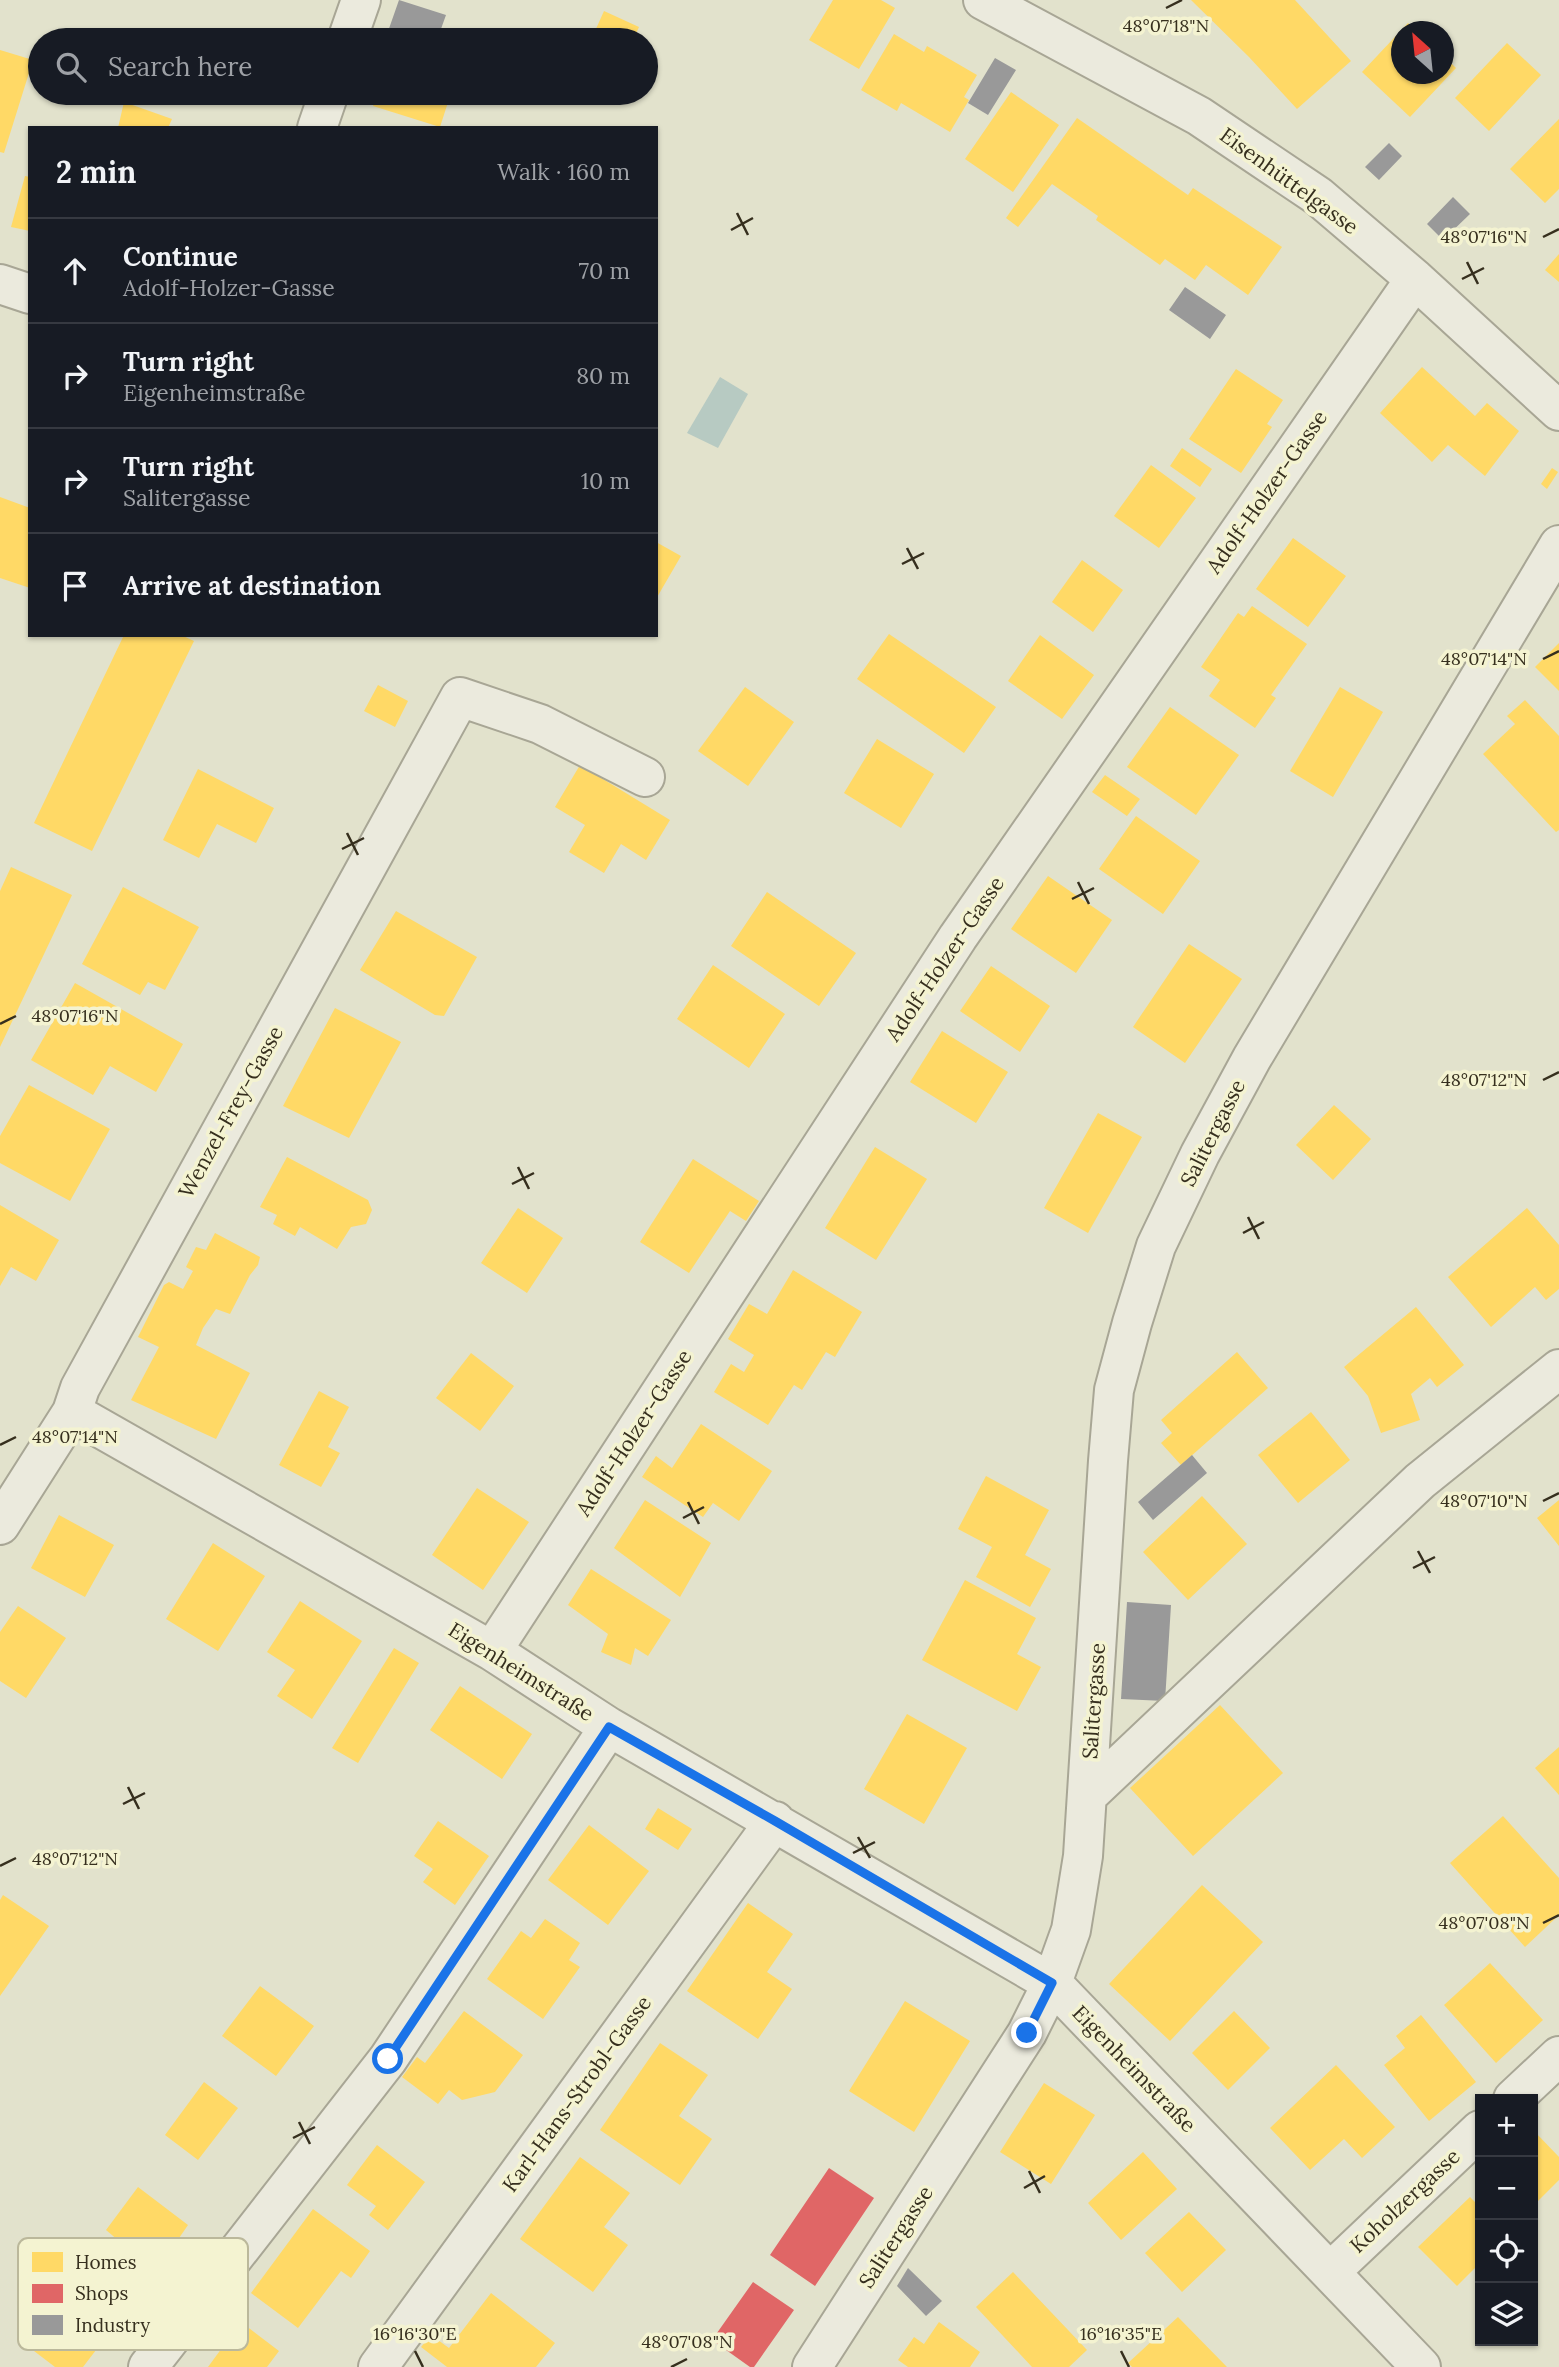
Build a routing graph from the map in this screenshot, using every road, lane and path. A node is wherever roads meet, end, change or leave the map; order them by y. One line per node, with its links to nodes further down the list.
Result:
1 (360, 0): 3 (street)
2 (983, 0): 6 (street, Eisenhüttelgasse)
3 (351, 28)
4 (325, 105): 5 (street)
5 (318, 126)
6 (1415, 279): 9 (street, Eisenhüttelgasse); 15 (street, Adolf-Holzer-Gasse)
7 (0, 284): 8 (street)
8 (28, 293)
9 (1559, 411)
10 (1559, 545): 17 (street, Salitergasse)
11 (645, 777): 13 (street, Wenzel-Frey-Gasse)
12 (1559, 1369): 17 (street, Salitergasse)
13 (72, 1412): 14 (street, Wenzel-Frey-Gasse); 15 (street, Eigenheimstraße)
14 (0, 1525)
15 (492, 1650): 16 (street, Eigenheimstraße)
16 (609, 1727): 18 (street, Eigenheimstraße); 23 (street)
17 (1087, 1795): 19 (street, Salitergasse)
18 (775, 1821): 19 (street, Eigenheimstraße); 27 (street, Karl-Hans-Strobl-Gasse)
19 (1052, 1983): 24 (street, Eigenheimstraße); 28 (street, Salitergasse)
20 (1559, 2056): 21 (street)
21 (1518, 2094)
22 (1475, 2135): 24 (street, Koholzergasse)
23 (248, 2239)
24 (1330, 2272): 29 (street, Eigenheimstraße)
25 (161, 2350): 26 (street)
26 (148, 2367)
27 (378, 2367)
28 (813, 2367)
29 (1421, 2367)

